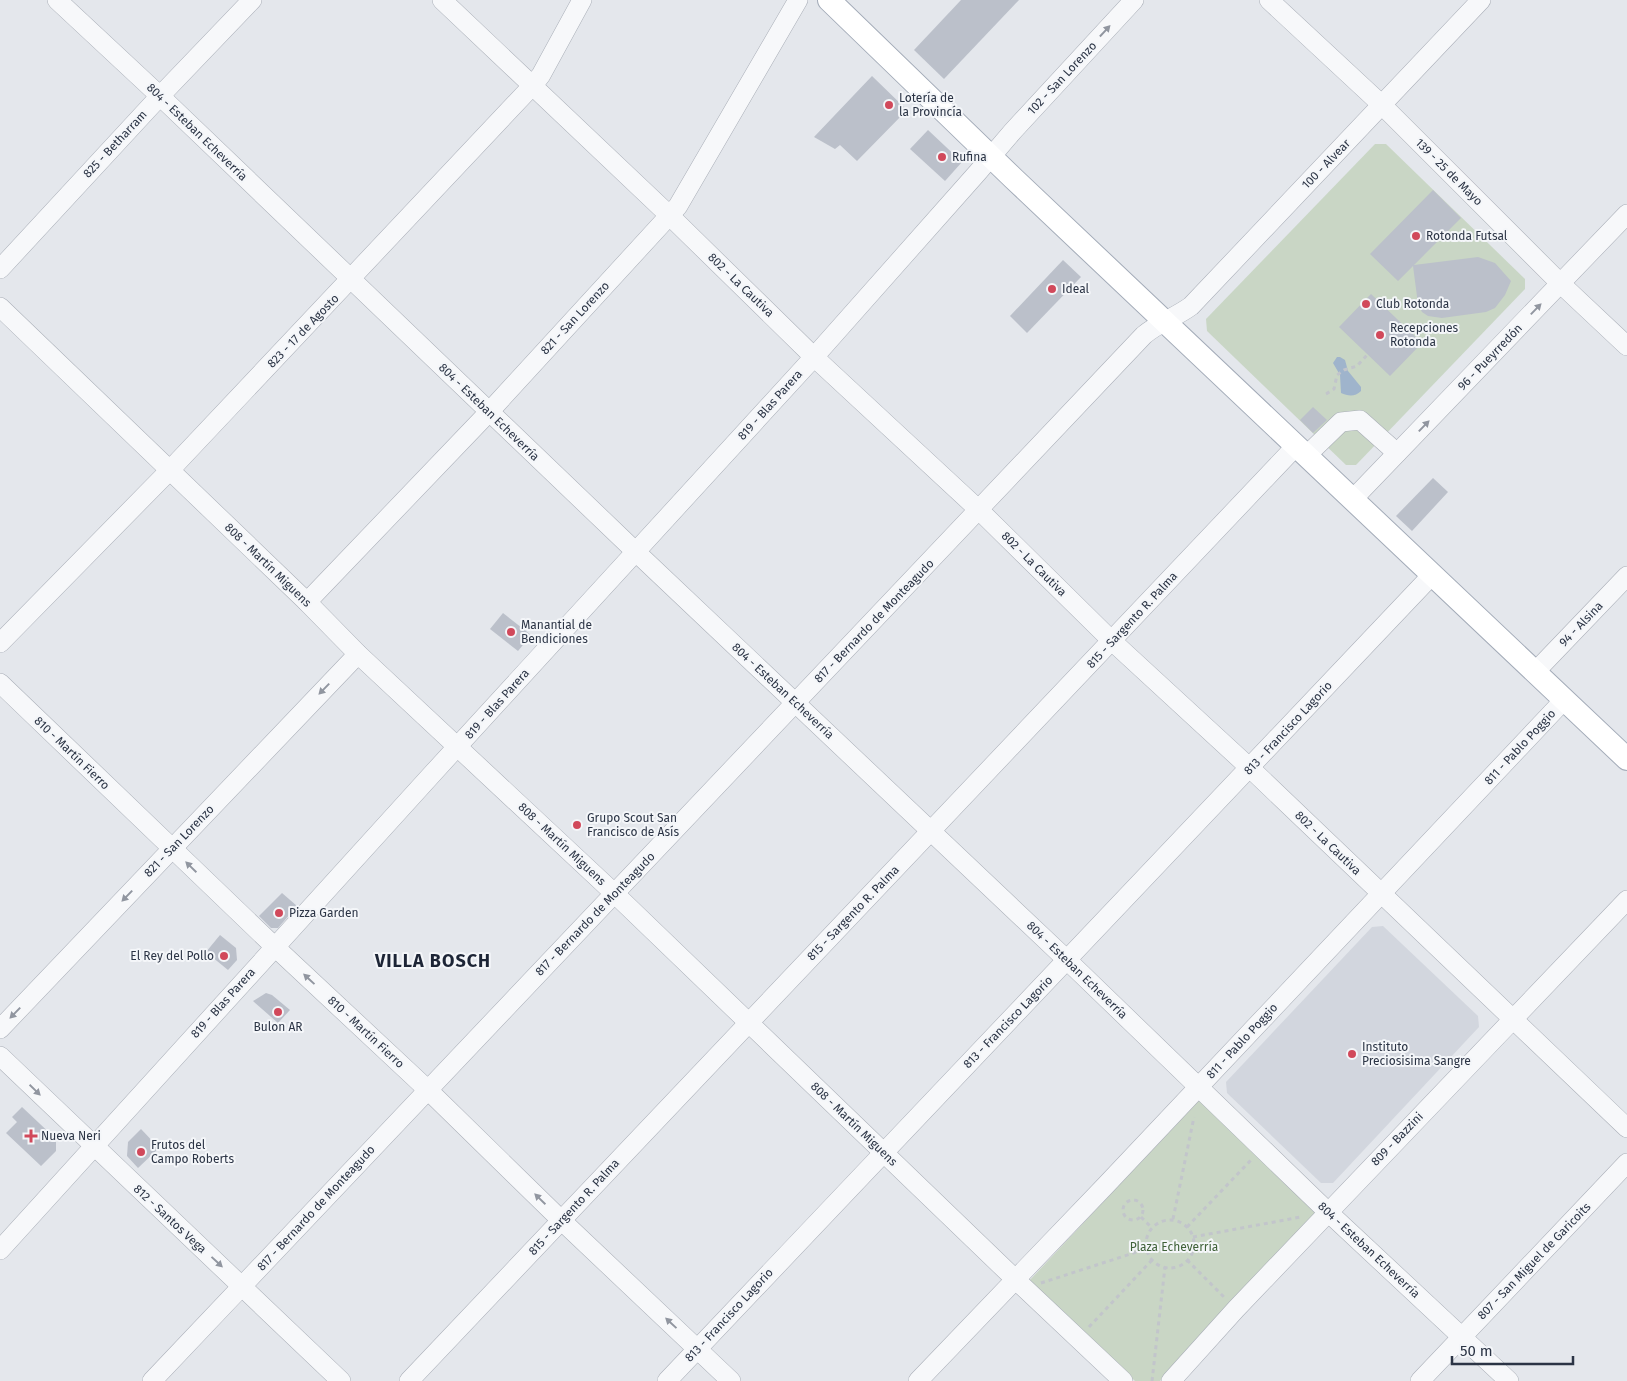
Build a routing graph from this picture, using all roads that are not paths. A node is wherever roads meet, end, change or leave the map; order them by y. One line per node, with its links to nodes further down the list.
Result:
1 (57, 0): 11 (street, 804 - Esteban Echeverría)
2 (252, 0): 11 (street, 825 - Betharram)
3 (442, 0): 10 (street, 802 - La Cautiva)
4 (582, 0): 10 (street, 823 - 17 de Agosto)
5 (798, 0): 15 (street, 821 - San Lorenzo)
6 (830, 0): 13 (main road)
7 (1134, 0): 13 (street, 102 - San Lorenzo, one-way to 7)
8 (1269, 0): 12 (street, 139 - 25 de Mayo)
9 (1481, 0): 12 (street, 100 - Alvear)
10 (533, 86): 15 (street, 802 - La Cautiva); 17 (street, 823 - 17 de Agosto)
11 (160, 96): 16 (street, 825 - Betharram); 17 (street, 804 - Esteban Echeverría)
12 (1382, 105): 18 (street, 139 - 25 de Mayo); 20 (street, 100 - Alvear)
13 (992, 157): 20 (main road); 22 (street, 819 - Blas Parera)
14 (1627, 214): 18 (street, 96 - Pueyrredón)
15 (670, 216): 22 (street, 802 - La Cautiva); 23 (street, 821 - San Lorenzo)
16 (0, 269)
17 (351, 280): 23 (street, 804 - Esteban Echeverría); 26 (street, 823 - 17 de Agosto)
18 (1561, 284): 21 (street, 139 - 25 de Mayo); 25 (street, 96 - Pueyrredón, one-way to 18)
19 (0, 307): 26 (street, 808 - Martín Miguens)
20 (1165, 321): 24 (main road); 28 (street, 817 - Bernardo de Monteagudo)
21 (1627, 346)
22 (814, 357): 28 (street, 802 - La Cautiva); 29 (street, 819 - Blas Parera)
23 (489, 412): 29 (street, 804 - Esteban Echeverría); 32 (street, 821 - San Lorenzo)
24 (1301, 451): 25 (street, 815 - Sargento R. Palma); 27 (main road); 33 (street, 815 - Sargento R. Palma)
25 (1397, 453): 27 (street, 96 - Pueyrredón)
26 (170, 470): 32 (street, 808 - Martín Miguens); 34 (street, 823 - 17 de Agosto)
27 (1353, 499): 30 (main road)
28 (979, 510): 33 (street, 802 - La Cautiva); 39 (street, 817 - Bernardo de Monteagudo)
29 (636, 552): 39 (street, 804 - Esteban Echeverría); 40 (street, 819 - Blas Parera)
30 (1432, 575): 36 (main road); 42 (street, 813 - Francisco Lagorio)
31 (1627, 576): 36 (street, 94 - Alsina)
32 (307, 602): 35 (street, 808 - Martín Miguens)
33 (1112, 641): 42 (street, 802 - La Cautiva); 43 (street, 815 - Sargento R. Palma)
34 (0, 643)
35 (358, 654): 40 (street, 808 - Martín Miguens); 44 (street, 821 - San Lorenzo, one-way to 44)
36 (1535, 672): 38 (main road)
37 (0, 683): 44 (street, 810 - Martín Fierro)
38 (1564, 700): 41 (main road); 46 (street, 811 - Pablo Poggio)
39 (795, 703): 43 (street, 804 - Esteban Echeverría); 45 (street, 817 - Bernardo de Monteagudo)
40 (458, 747): 45 (street, 808 - Martín Miguens); 48 (street, 819 - Blas Parera)
41 (1627, 759)
42 (1250, 768): 46 (street, 802 - La Cautiva); 49 (street, 813 - Francisco Lagorio)
43 (931, 832): 49 (street, 804 - Esteban Echeverría); 51 (street, 815 - Sargento R. Palma)
44 (172, 848): 48 (street, 810 - Martín Fierro, one-way to 44); 52 (street, 821 - San Lorenzo, one-way to 52)
45 (615, 894): 51 (street, 808 - Martín Miguens); 54 (street, 817 - Bernardo de Monteagudo)
46 (1380, 894): 50 (street, 802 - La Cautiva); 55 (street, 811 - Pablo Poggio)
47 (1627, 900): 50 (street, 809 - Bazzini)
48 (275, 947): 54 (street, 810 - Martín Fierro, one-way to 48); 57 (street, 819 - Blas Parera)
49 (1067, 960): 55 (street, 804 - Esteban Echeverría); 58 (street, 813 - Francisco Lagorio)
50 (1512, 1018): 56 (street, 802 - La Cautiva); 60 (street, 809 - Bazzini)
51 (748, 1023): 58 (street, 808 - Martín Miguens); 61 (street, 815 - Sargento R. Palma)
52 (0, 1029)
53 (0, 1056): 57 (street, 812 - Santos Vega, one-way to 57)
54 (428, 1090): 61 (street, 810 - Martín Fierro, one-way to 54); 64 (street, 817 - Bernardo de Monteagudo)
55 (1204, 1091): 60 (street, 804 - Esteban Echeverría); 63 (street, 811 - Pablo Poggio)
56 (1627, 1128)
57 (93, 1146): 62 (street, 819 - Blas Parera); 64 (street, 812 - Santos Vega, one-way to 64)
58 (883, 1152): 63 (street, 808 - Martín Miguens); 66 (street, 813 - Francisco Lagorio)
59 (1627, 1163): 65 (street, 807 - San Miguel de Garicoits)
60 (1328, 1212): 65 (street, 804 - Esteban Echeverría); 74 (street, 809 - Bazzini)
61 (562, 1220): 66 (street, 810 - Martín Fierro, one-way to 61); 69 (street, 815 - Sargento R. Palma)
62 (0, 1250)
63 (1020, 1284): 72 (street, 811 - Pablo Poggio); 73 (street, 808 - Martín Miguens)
64 (243, 1286): 67 (street, 817 - Bernardo de Monteagudo); 68 (street, 812 - Santos Vega)
65 (1462, 1336): 75 (street, 807 - San Miguel de Garicoits); 76 (street, 804 - Esteban Echeverría)
66 (698, 1349): 70 (street, 813 - Francisco Lagorio); 71 (street, 810 - Martín Fierro)
67 (152, 1381)
68 (341, 1381)
69 (409, 1381)
70 (668, 1381)
71 (732, 1381)
72 (918, 1381)
73 (1123, 1381)
74 (1171, 1381)
75 (1420, 1381)
76 (1510, 1381)

